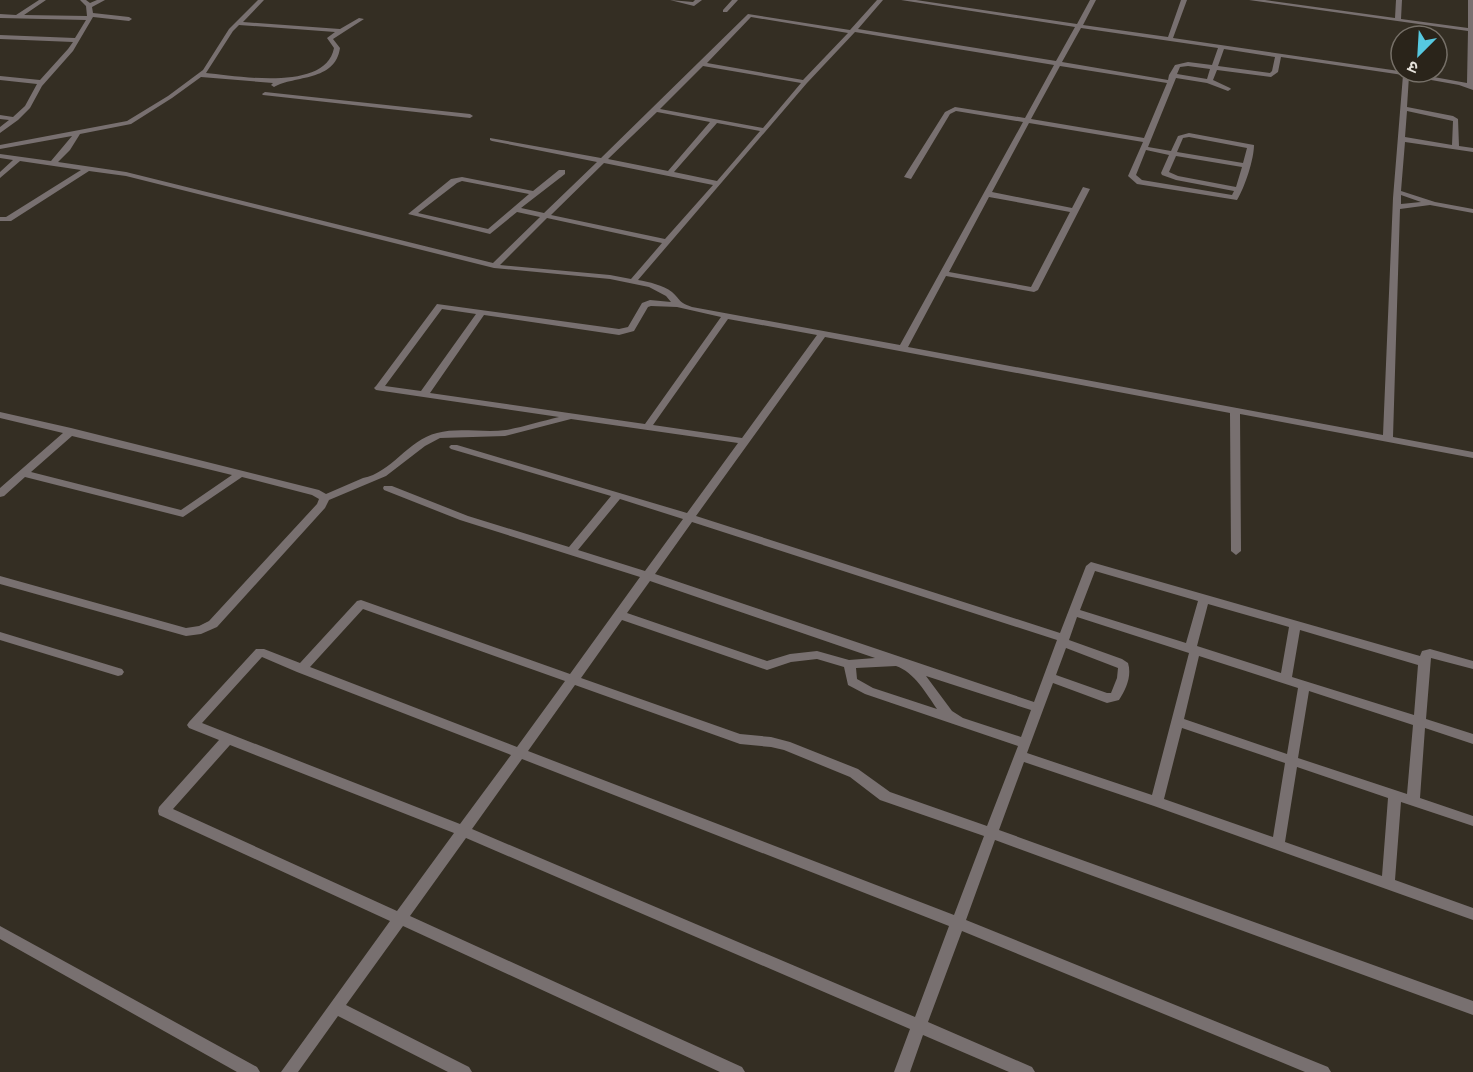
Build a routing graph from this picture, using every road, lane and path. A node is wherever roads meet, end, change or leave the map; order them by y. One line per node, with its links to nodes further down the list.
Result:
1 (43, 0): 21 (street)
2 (83, 0): 17 (street)
3 (102, 0): 17 (street)
4 (261, 0): 26 (street)
5 (673, 0): 6 (street)
6 (699, 0)
7 (735, 0): 19 (street)
8 (880, 0): 30 (street)
9 (904, 0): 16 (street)
10 (1094, 0): 27 (street)
11 (1184, 0): 32 (street)
12 (1252, 0): 18 (street)
13 (1313, 0): 18 (street)
14 (1399, 0): 25 (street)
15 (1471, 0): 28 (street)
16 (940, 3): 27 (street)
17 (89, 6): 22 (street)
18 (1311, 8): 25 (street)
19 (725, 11)
20 (0, 16): 21 (street)
21 (16, 16): 22 (street)
22 (90, 17): 23 (street); 33 (street)
23 (129, 18)
24 (361, 19): 29 (street)
25 (1398, 20): 28 (street)
26 (237, 22): 29 (street); 40 (street)
27 (1079, 27): 32 (street); 37 (street)
28 (1472, 30): 49 (street)
29 (341, 31): 43 (street)
30 (852, 31): 36 (street); 37 (street); 46 (street)
31 (0, 38): 33 (street)
32 (1170, 39): 34 (street)
33 (77, 40): 45 (street)
34 (1222, 48): 35 (street); 38 (street)
35 (1278, 56): 38 (street); 39 (street)
36 (702, 64): 46 (street); 52 (street)
37 (1060, 64): 42 (street); 57 (street)
38 (1215, 68): 42 (street); 44 (street)
39 (1389, 72)
40 (201, 75): 43 (street); 60 (street)
41 (0, 78): 45 (street)
42 (1171, 78): 44 (street); 63 (street)
43 (278, 81): 54 (street)
44 (1209, 81): 50 (street)
45 (41, 82): 55 (street)
46 (805, 82): 58 (street)
47 (1449, 83): 49 (street)
48 (1405, 84): 51 (street)
49 (1471, 87)
50 (1228, 89)
51 (1403, 108): 62 (street); 65 (street)
52 (657, 110): 56 (street); 70 (street)
53 (0, 117): 55 (street)
54 (470, 117)
55 (16, 119): 59 (street)
56 (715, 121): 58 (street); 75 (street)
57 (1029, 121): 63 (street); 77 (street); 83 (street)
58 (765, 130): 78 (street)
59 (0, 131)
60 (77, 133): 64 (street); 71 (street)
61 (492, 139): 70 (street)
62 (1401, 139): 65 (street); 81 (street)
63 (1145, 144): 67 (street); 80 (street)
64 (0, 147)
65 (1455, 147): 66 (street)
66 (1473, 150)
67 (1172, 152): 72 (street); 72 (street); 80 (street)
68 (0, 156): 69 (street)
69 (19, 158): 71 (street); 76 (street)
70 (604, 161): 75 (street); 89 (street)
71 (53, 163): 73 (street)
72 (1247, 166): 80 (street)
73 (87, 169): 90 (street); 92 (street)
74 (562, 172): 82 (street)
75 (669, 174): 78 (street)
76 (0, 176)
77 (908, 177)
78 (717, 183): 91 (street)
79 (1086, 189): 87 (street)
80 (1239, 190)
81 (1398, 192): 84 (street); 85 (street)
82 (533, 193): 86 (street); 86 (street)
83 (988, 194): 87 (street); 93 (street)
84 (1434, 204): 85 (street); 88 (street)
85 (1397, 207): 106 (street)
86 (515, 209): 89 (street)
87 (1075, 210): 93 (street)
88 (1473, 211)
89 (546, 216): 91 (street); 92 (street)
90 (0, 219)
91 (666, 242): 94 (street)
92 (494, 266): 94 (street)
93 (943, 273): 99 (street)
94 (633, 281): 95 (street)
95 (678, 305): 96 (street); 97 (street)
96 (482, 312): 100 (street); 100 (street)
97 (726, 316): 98 (street); 104 (street)
98 (823, 333): 99 (street); 107 (street)
99 (903, 348): 101 (street)
100 (423, 394): 103 (street)
101 (1235, 411): 106 (street); 117 (street)
102 (0, 414): 105 (street)
103 (573, 416): 104 (street); 115 (street)
104 (647, 427): 107 (street)
105 (71, 431): 110 (street); 111 (street)
106 (1388, 439): 109 (street)
107 (745, 441): 116 (street)
108 (454, 447): 114 (street)
109 (1473, 455)
110 (23, 473): 111 (street); 113 (street)
111 (241, 473): 115 (street)
112 (388, 488): 118 (street)
113 (0, 493)
114 (618, 495): 116 (street); 118 (street)
115 (325, 498): 120 (street)
116 (689, 518): 119 (street); 126 (street)
117 (1236, 550)
118 (571, 552): 119 (street)
119 (648, 576): 123 (street); 129 (street)
120 (0, 580)
121 (1204, 599): 122 (street); 124 (street); 127 (street)
122 (1074, 612): 126 (street); 127 (street)
123 (619, 615): 130 (street); 136 (street)
124 (1295, 626): 128 (street); 135 (street)
125 (0, 636): 133 (street)
126 (1063, 640): 134 (street); 134 (street)
127 (1192, 649): 135 (street); 140 (street)
128 (1424, 662): 131 (street); 141 (street)
129 (902, 663): 130 (street); 138 (street); 139 (street)
130 (849, 664): 139 (street)
131 (1473, 665)
132 (301, 669): 136 (street); 142 (street); 145 (street)
133 (118, 672)
134 (1050, 677): 138 (street)
135 (1286, 679): 137 (street)
136 (572, 681): 145 (street); 152 (street)
137 (1304, 685): 141 (street); 146 (street)
138 (1038, 708): 144 (street)
139 (960, 722): 144 (street)
140 (1177, 722): 146 (street); 149 (street)
141 (1421, 723): 143 (street); 148 (street)
142 (228, 739): 151 (street); 156 (street)
143 (1473, 739)
144 (1022, 749): 149 (street); 152 (street)
145 (521, 752): 151 (street); 157 (street)
146 (1290, 762): 147 (street); 153 (street)
147 (1395, 795): 148 (street); 154 (street)
148 (1413, 801): 150 (street)
149 (1156, 802): 153 (street)
150 (1473, 821)
151 (463, 831): 156 (street); 161 (street)
152 (991, 834): 157 (street); 160 (street)
153 (1278, 845): 154 (street)
154 (1388, 884): 155 (street)
155 (1473, 914)
156 (401, 918): 159 (street); 165 (street)
157 (957, 923): 161 (street); 168 (street)
158 (0, 932): 162 (street)
159 (336, 1007): 163 (street); 164 (street)
160 (1473, 1008)
161 (918, 1027): 166 (street); 167 (street)
162 (252, 1072)
163 (289, 1072)
164 (464, 1072)
165 (736, 1072)
166 (902, 1072)
167 (1028, 1072)
168 (1323, 1072)

